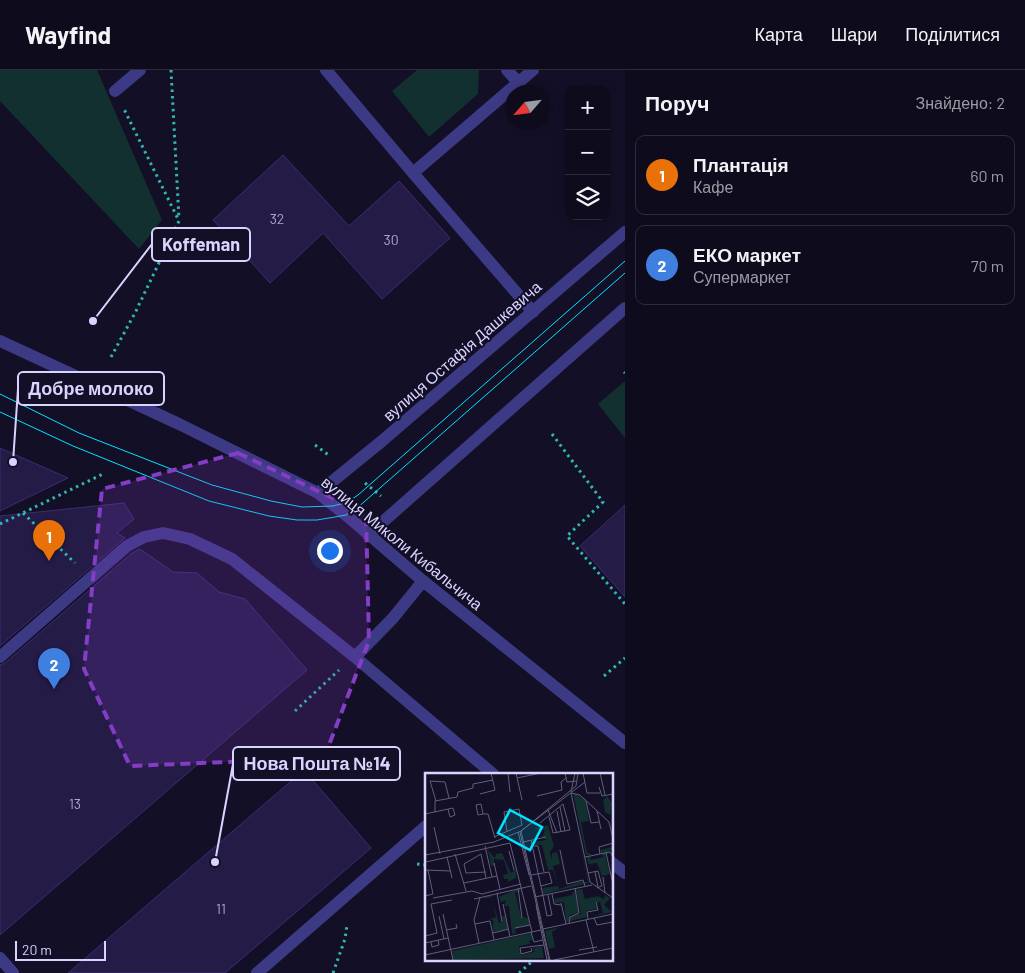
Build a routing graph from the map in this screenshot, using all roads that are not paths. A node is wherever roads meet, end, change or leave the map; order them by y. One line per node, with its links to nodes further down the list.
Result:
1 (140, 70): 6 (street)
2 (326, 70): 7 (street)
3 (507, 70): 5 (street)
4 (532, 70): 5 (street)
5 (518, 82): 7 (street)
6 (115, 91)
7 (413, 173): 10 (street)
8 (625, 232): 10 (street, вулиця Остафія Дашкевича)
9 (625, 308): 13 (street)
10 (533, 312): 12 (street, вулиця Остафія Дашкевича)
11 (0, 341): 12 (street, вулиця Миколи Кибальчича)
12 (318, 493): 13 (street, вулиця Миколи Кибальчича)
13 (368, 535): 14 (street, вулиця Миколи Кибальчича)
14 (422, 581): 15 (street); 17 (street, вулиця Миколи Кибальчича)
15 (354, 656): 16 (street); 18 (street)
16 (0, 657)
17 (625, 743)
18 (489, 773)
19 (425, 827): 24 (street)
20 (612, 863): 21 (street)
21 (625, 873)
22 (0, 958): 23 (street)
23 (13, 973)
24 (257, 973)

